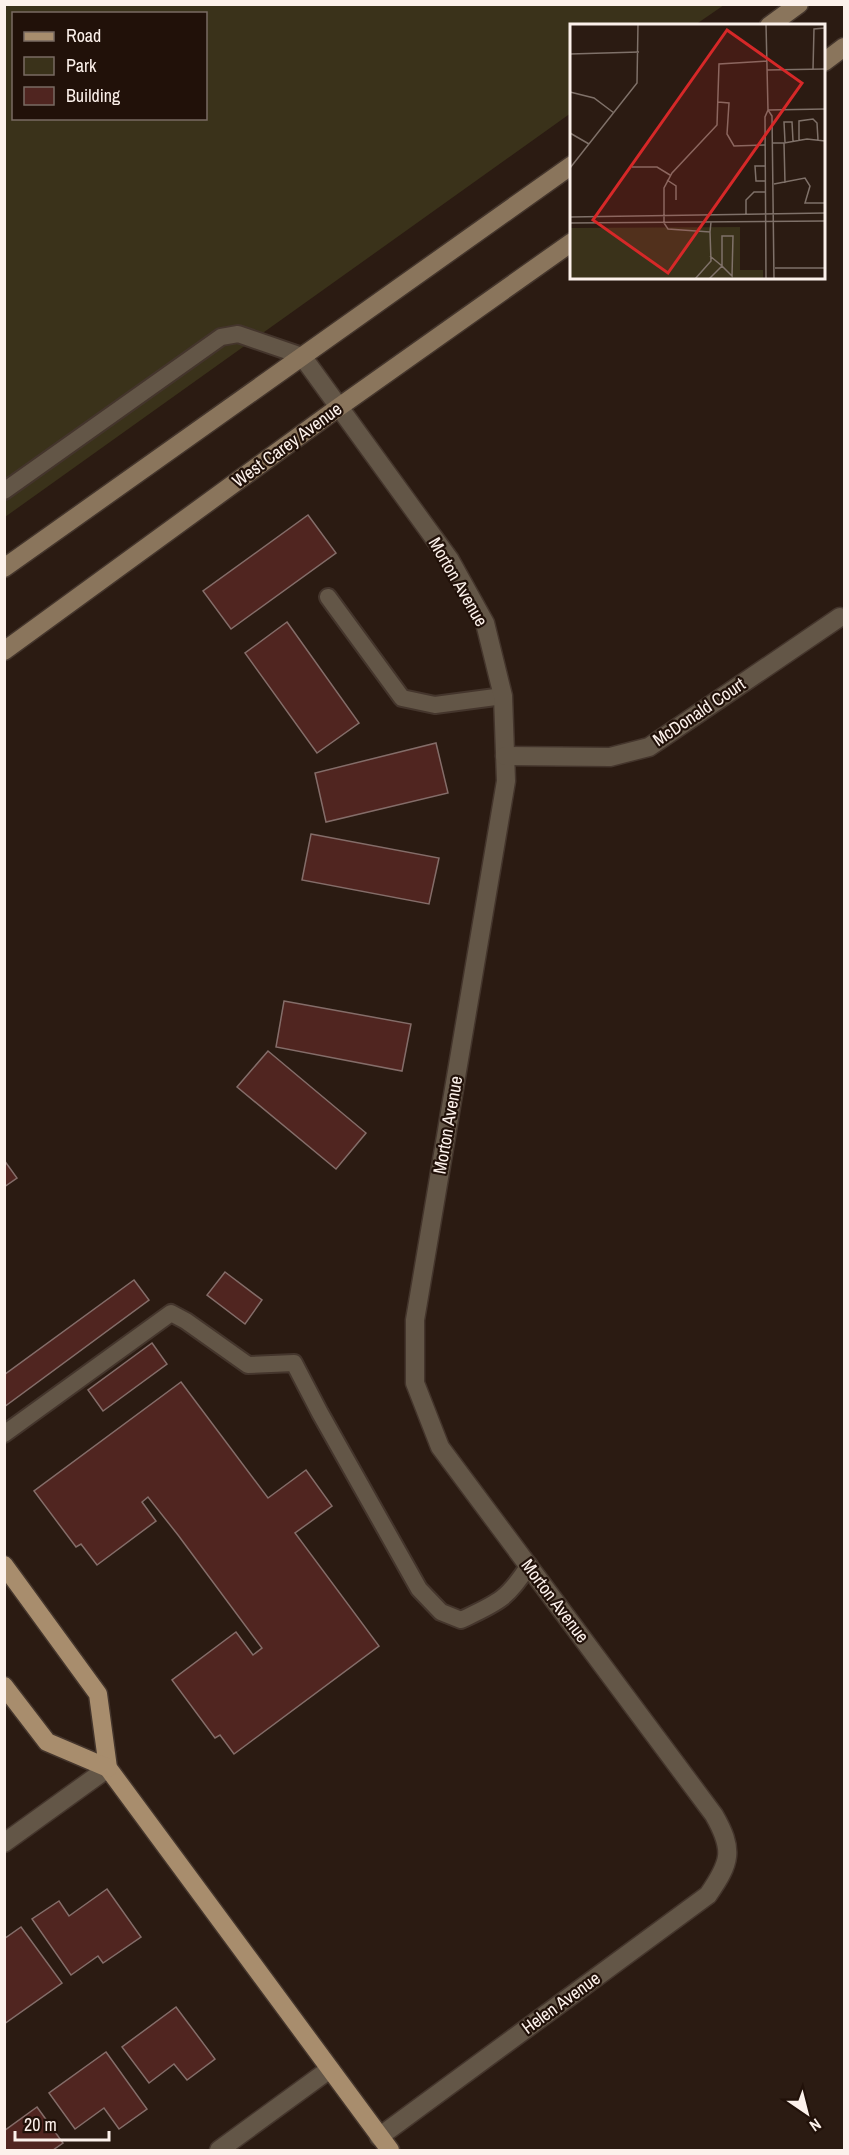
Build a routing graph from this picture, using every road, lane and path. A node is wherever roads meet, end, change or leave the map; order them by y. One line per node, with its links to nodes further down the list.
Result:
1 (799, 4): 2 (main road)
2 (772, 24)
3 (844, 47): 4 (main road)
4 (825, 61)
5 (570, 166): 7 (main road)
6 (570, 243): 8 (main road, West Carey Avenue)
7 (302, 356): 8 (street, Morton Avenue); 9 (lane); 10 (main road)
8 (339, 407): 13 (main road, West Carey Avenue); 14 (street, Morton Avenue)
9 (4, 491)
10 (4, 568)
11 (328, 597): 14 (lane)
12 (840, 617): 15 (street, McDonald Court)
13 (4, 651)
14 (503, 696): 15 (street, Morton Avenue)
15 (505, 756): 18 (street, Morton Avenue)
16 (4, 1434): 18 (lane)
17 (4, 1565): 20 (main road)
18 (529, 1565): 22 (street, Morton Avenue)
19 (4, 1686): 20 (main road)
20 (108, 1768): 21 (street); 23 (main road)
21 (4, 1843)
22 (728, 1857): 24 (street, Helen Avenue)
23 (330, 2069): 24 (main road); 25 (street)
24 (384, 2144)
25 (219, 2151)

